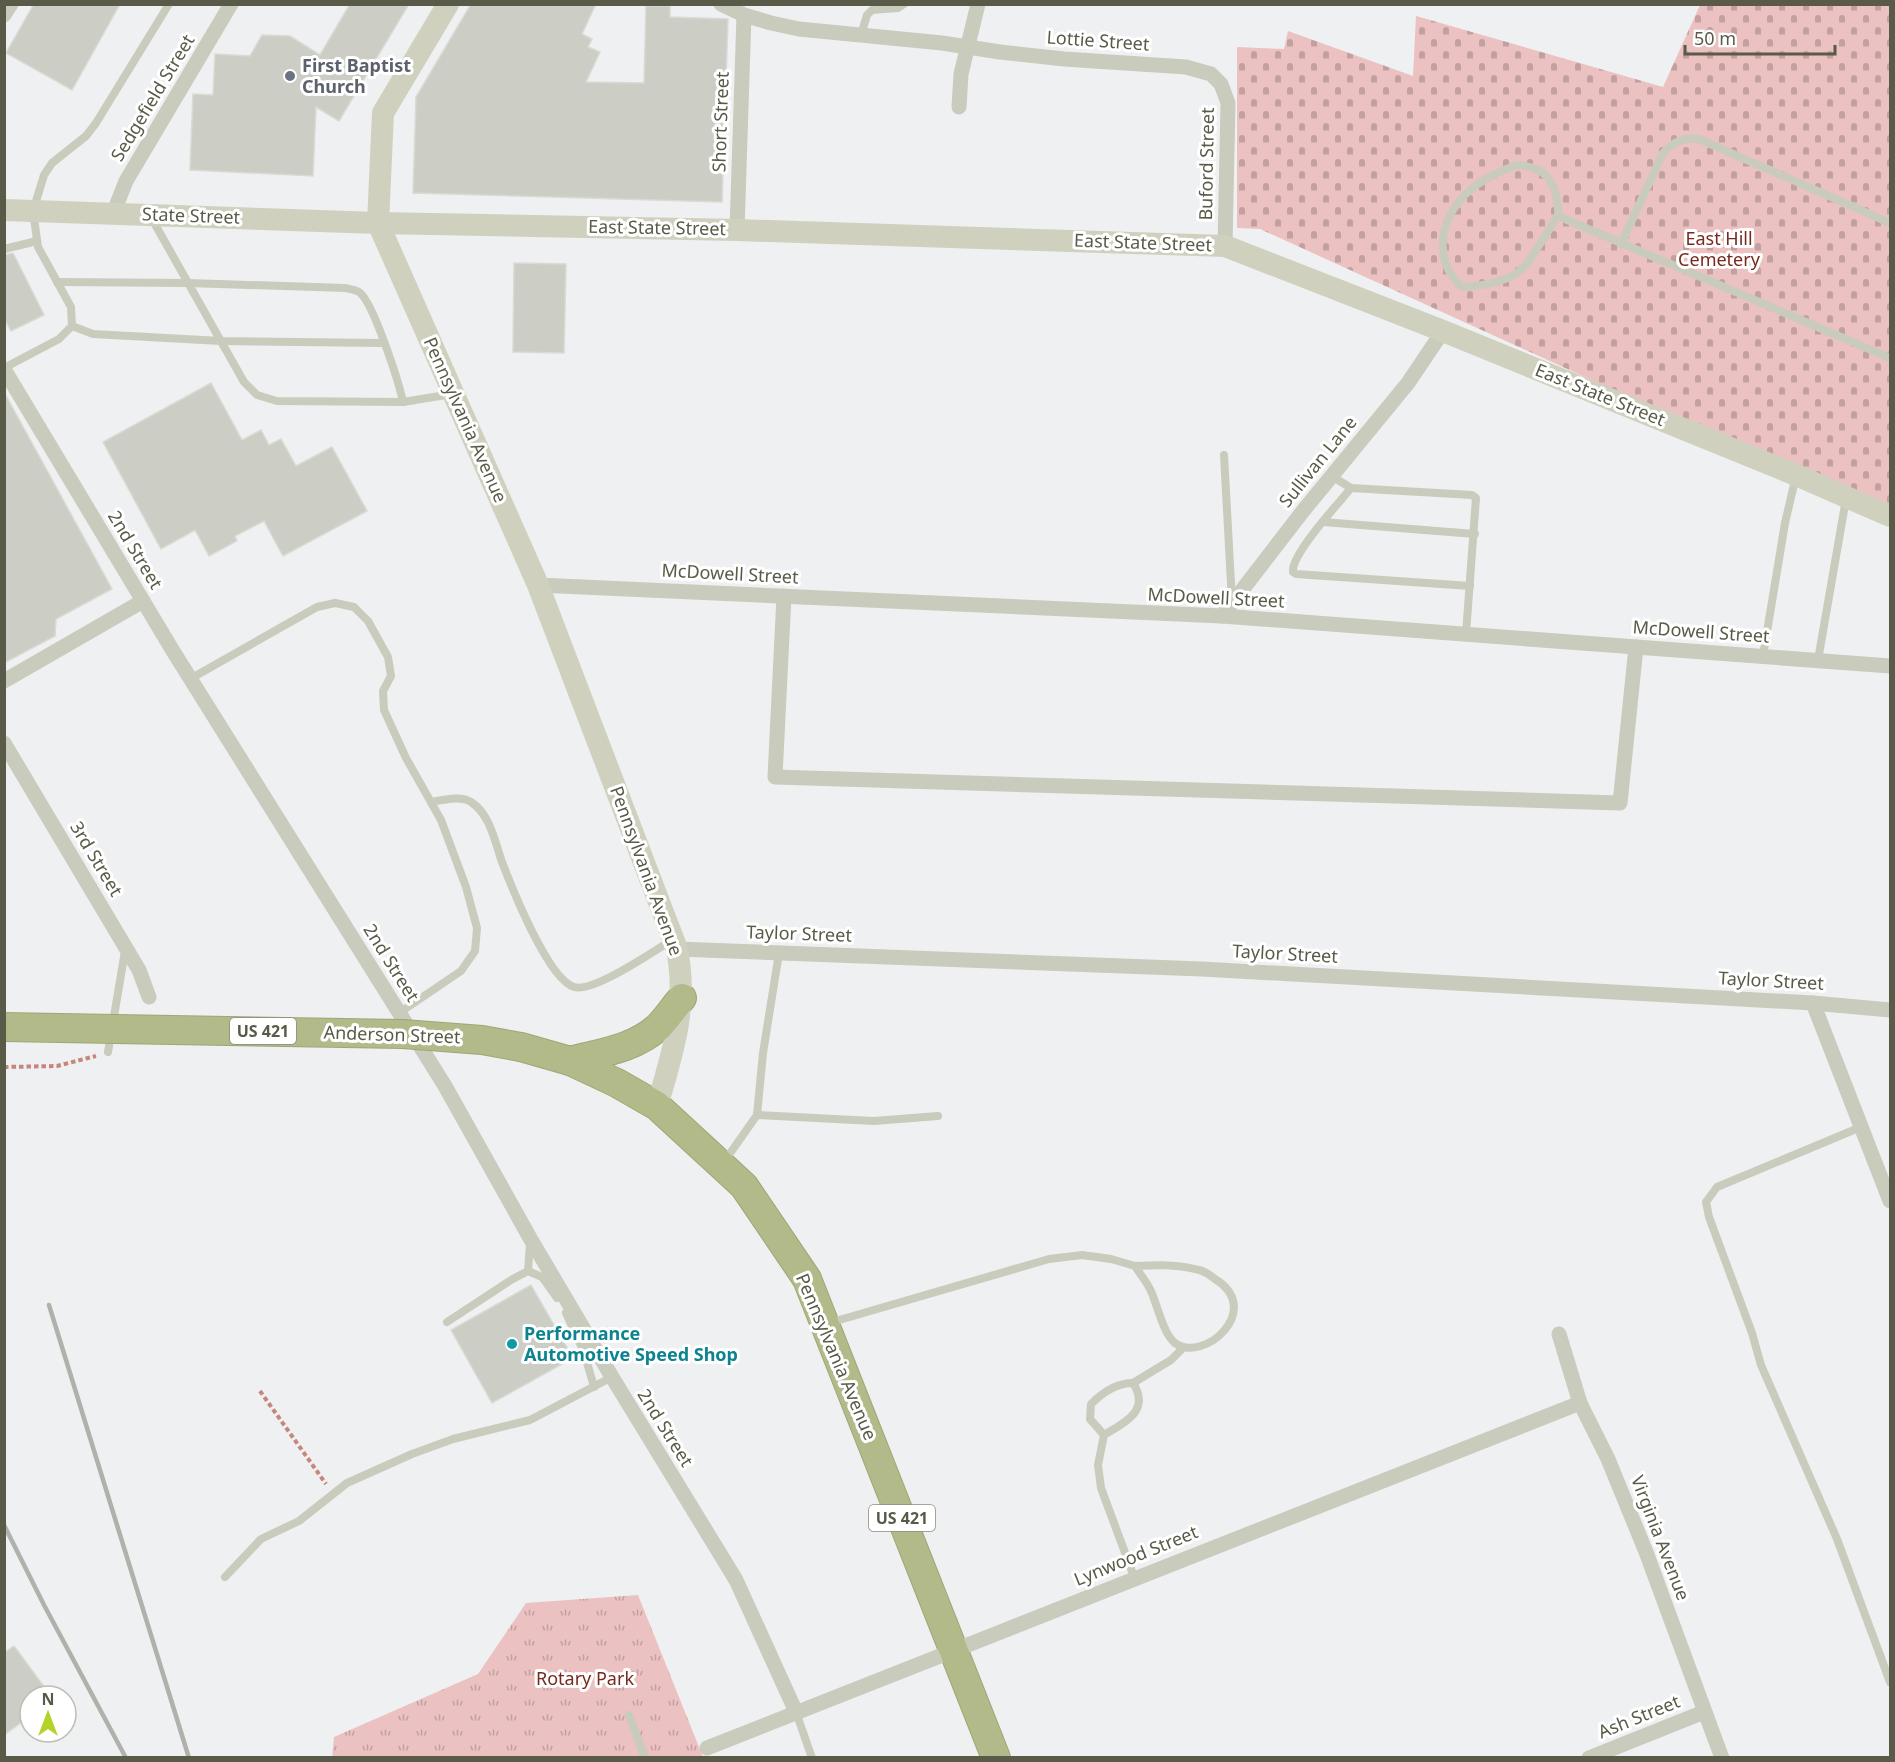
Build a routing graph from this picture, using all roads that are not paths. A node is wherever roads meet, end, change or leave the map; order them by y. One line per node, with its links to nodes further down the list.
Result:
1 (11, 4): 8 (street)
2 (169, 4): 15 (lane)
3 (231, 4): 16 (street, Sedgefield Street)
4 (448, 4): 19 (street)
5 (721, 4): 9 (street)
6 (904, 4): 10 (lane)
7 (978, 4): 11 (street)
8 (4, 15)
9 (744, 15): 10 (street, Lottie Street); 21 (street, Short Street)
10 (861, 36): 11 (street, Lottie Street)
11 (967, 47): 12 (street, Lottie Street); 13 (street)
12 (1221, 84): 24 (street, Buford Street)
13 (959, 107)
14 (4, 210): 15 (street, State Street)
15 (33, 211): 16 (street, State Street); 22 (lane)
16 (113, 214): 17 (street, State Street)
17 (150, 215): 19 (street, State Street); 27 (lane)
18 (1558, 216): 18 (lane); 23 (lane)
19 (378, 223): 21 (street, East State Street); 34 (street, Pennsylvania Avenue)
20 (1890, 223): 23 (lane)
21 (737, 230): 24 (street, East State Street)
22 (38, 241): 25 (lane); 26 (lane)
23 (1621, 244): 32 (lane)
24 (1225, 246): 29 (street, East State Street)
25 (4, 249)
26 (57, 282): 27 (lane); 28 (lane)
27 (188, 283): 30 (lane); 31 (lane)
28 (72, 326): 30 (lane); 33 (lane)
29 (1443, 331): 37 (street, East State Street); 38 (street, Sullivan Lane)
30 (221, 341): 31 (lane); 35 (lane)
31 (383, 343): 35 (lane)
32 (1890, 358)
33 (4, 369): 47 (street, 2nd Street)
34 (454, 394): 35 (lane); 44 (street, Pennsylvania Avenue)
35 (403, 402)
36 (1224, 455): 48 (lane)
37 (1796, 475): 40 (street, East State Street); 52 (lane)
38 (1333, 477): 39 (lane); 48 (street, Sullivan Lane)
39 (1352, 488): 42 (lane); 43 (lane)
40 (1846, 497): 41 (street, East State Street); 53 (lane)
41 (1890, 516)
42 (1323, 522): 43 (lane); 45 (lane)
43 (1475, 534): 45 (lane)
44 (538, 585): 46 (street, McDowell Street); 59 (street, Pennsylvania Avenue)
45 (1470, 586): 50 (lane)
46 (784, 597): 49 (street, McDowell Street); 51 (street)
47 (143, 601): 55 (street, 2nd Street); 56 (street)
48 (1232, 603): 49 (street, Sullivan Lane)
49 (1222, 616): 50 (street, McDowell Street)
50 (1466, 634): 51 (street, McDowell Street)
51 (1636, 647): 52 (street, McDowell Street)
52 (1763, 657): 53 (street, McDowell Street)
53 (1818, 660): 54 (street, McDowell Street)
54 (1890, 666)
55 (190, 678): 58 (lane); 66 (street, 2nd Street)
56 (4, 681)
57 (4, 743): 60 (street, 3rd Street)
58 (431, 802): 59 (lane); 66 (lane)
59 (676, 944): 61 (street, Taylor Street); 63 (street, Pennsylvania Avenue)
60 (125, 947): 62 (street, 3rd Street); 68 (lane)
61 (778, 953): 64 (street, Taylor Street); 71 (lane)
62 (149, 997)
63 (682, 998): 69 (highway); 70 (street, Pennsylvania Avenue)
64 (1813, 1003): 65 (street, Taylor Street); 73 (street)
65 (1890, 1010)
66 (399, 1013): 76 (street, 2nd Street)
67 (4, 1027): 69 (highway, Anderson Street / US 421, bridge)
68 (108, 1052)
69 (570, 1061): 70 (highway, Anderson Street / US 421)
70 (657, 1106): 74 (highway, Pennsylvania Avenue / US 421)
71 (757, 1115): 72 (lane); 74 (lane)
72 (938, 1116)
73 (1861, 1127): 75 (street); 91 (lane)
74 (722, 1165): 80 (highway, Pennsylvania Avenue / US 421)
75 (1890, 1201)
76 (530, 1238): 78 (lane); 83 (street, 2nd Street)
77 (1135, 1266): 80 (lane); 82 (lane); 82 (lane)
78 (528, 1271): 79 (lane); 85 (lane)
79 (447, 1322)
80 (825, 1325): 90 (highway, Pennsylvania Avenue / US 421)
81 (1559, 1334): 86 (street, Virginia Avenue)
82 (1183, 1348): 84 (lane)
83 (612, 1377): 85 (lane); 93 (street, 2nd Street)
84 (1133, 1383): 87 (lane); 87 (lane)
85 (594, 1387): 88 (lane)
86 (1580, 1403): 89 (street, Lynwood Street); 92 (street, Virginia Avenue)
87 (1104, 1435): 89 (lane)
88 (225, 1577)
89 (1134, 1577): 90 (street, Lynwood Street)
90 (954, 1649): 93 (street, Lynwood Street); 98 (highway, Pennsylvania Avenue / US 421)
91 (1890, 1682)
92 (1704, 1712): 99 (street, Ash Street); 100 (street, Virginia Avenue)
93 (796, 1713): 95 (street, Lynwood Street); 97 (lane)
94 (629, 1715): 96 (lane)
95 (707, 1748)
96 (645, 1758)
97 (812, 1758)
98 (996, 1758)
99 (1589, 1758)
100 (1722, 1758)

